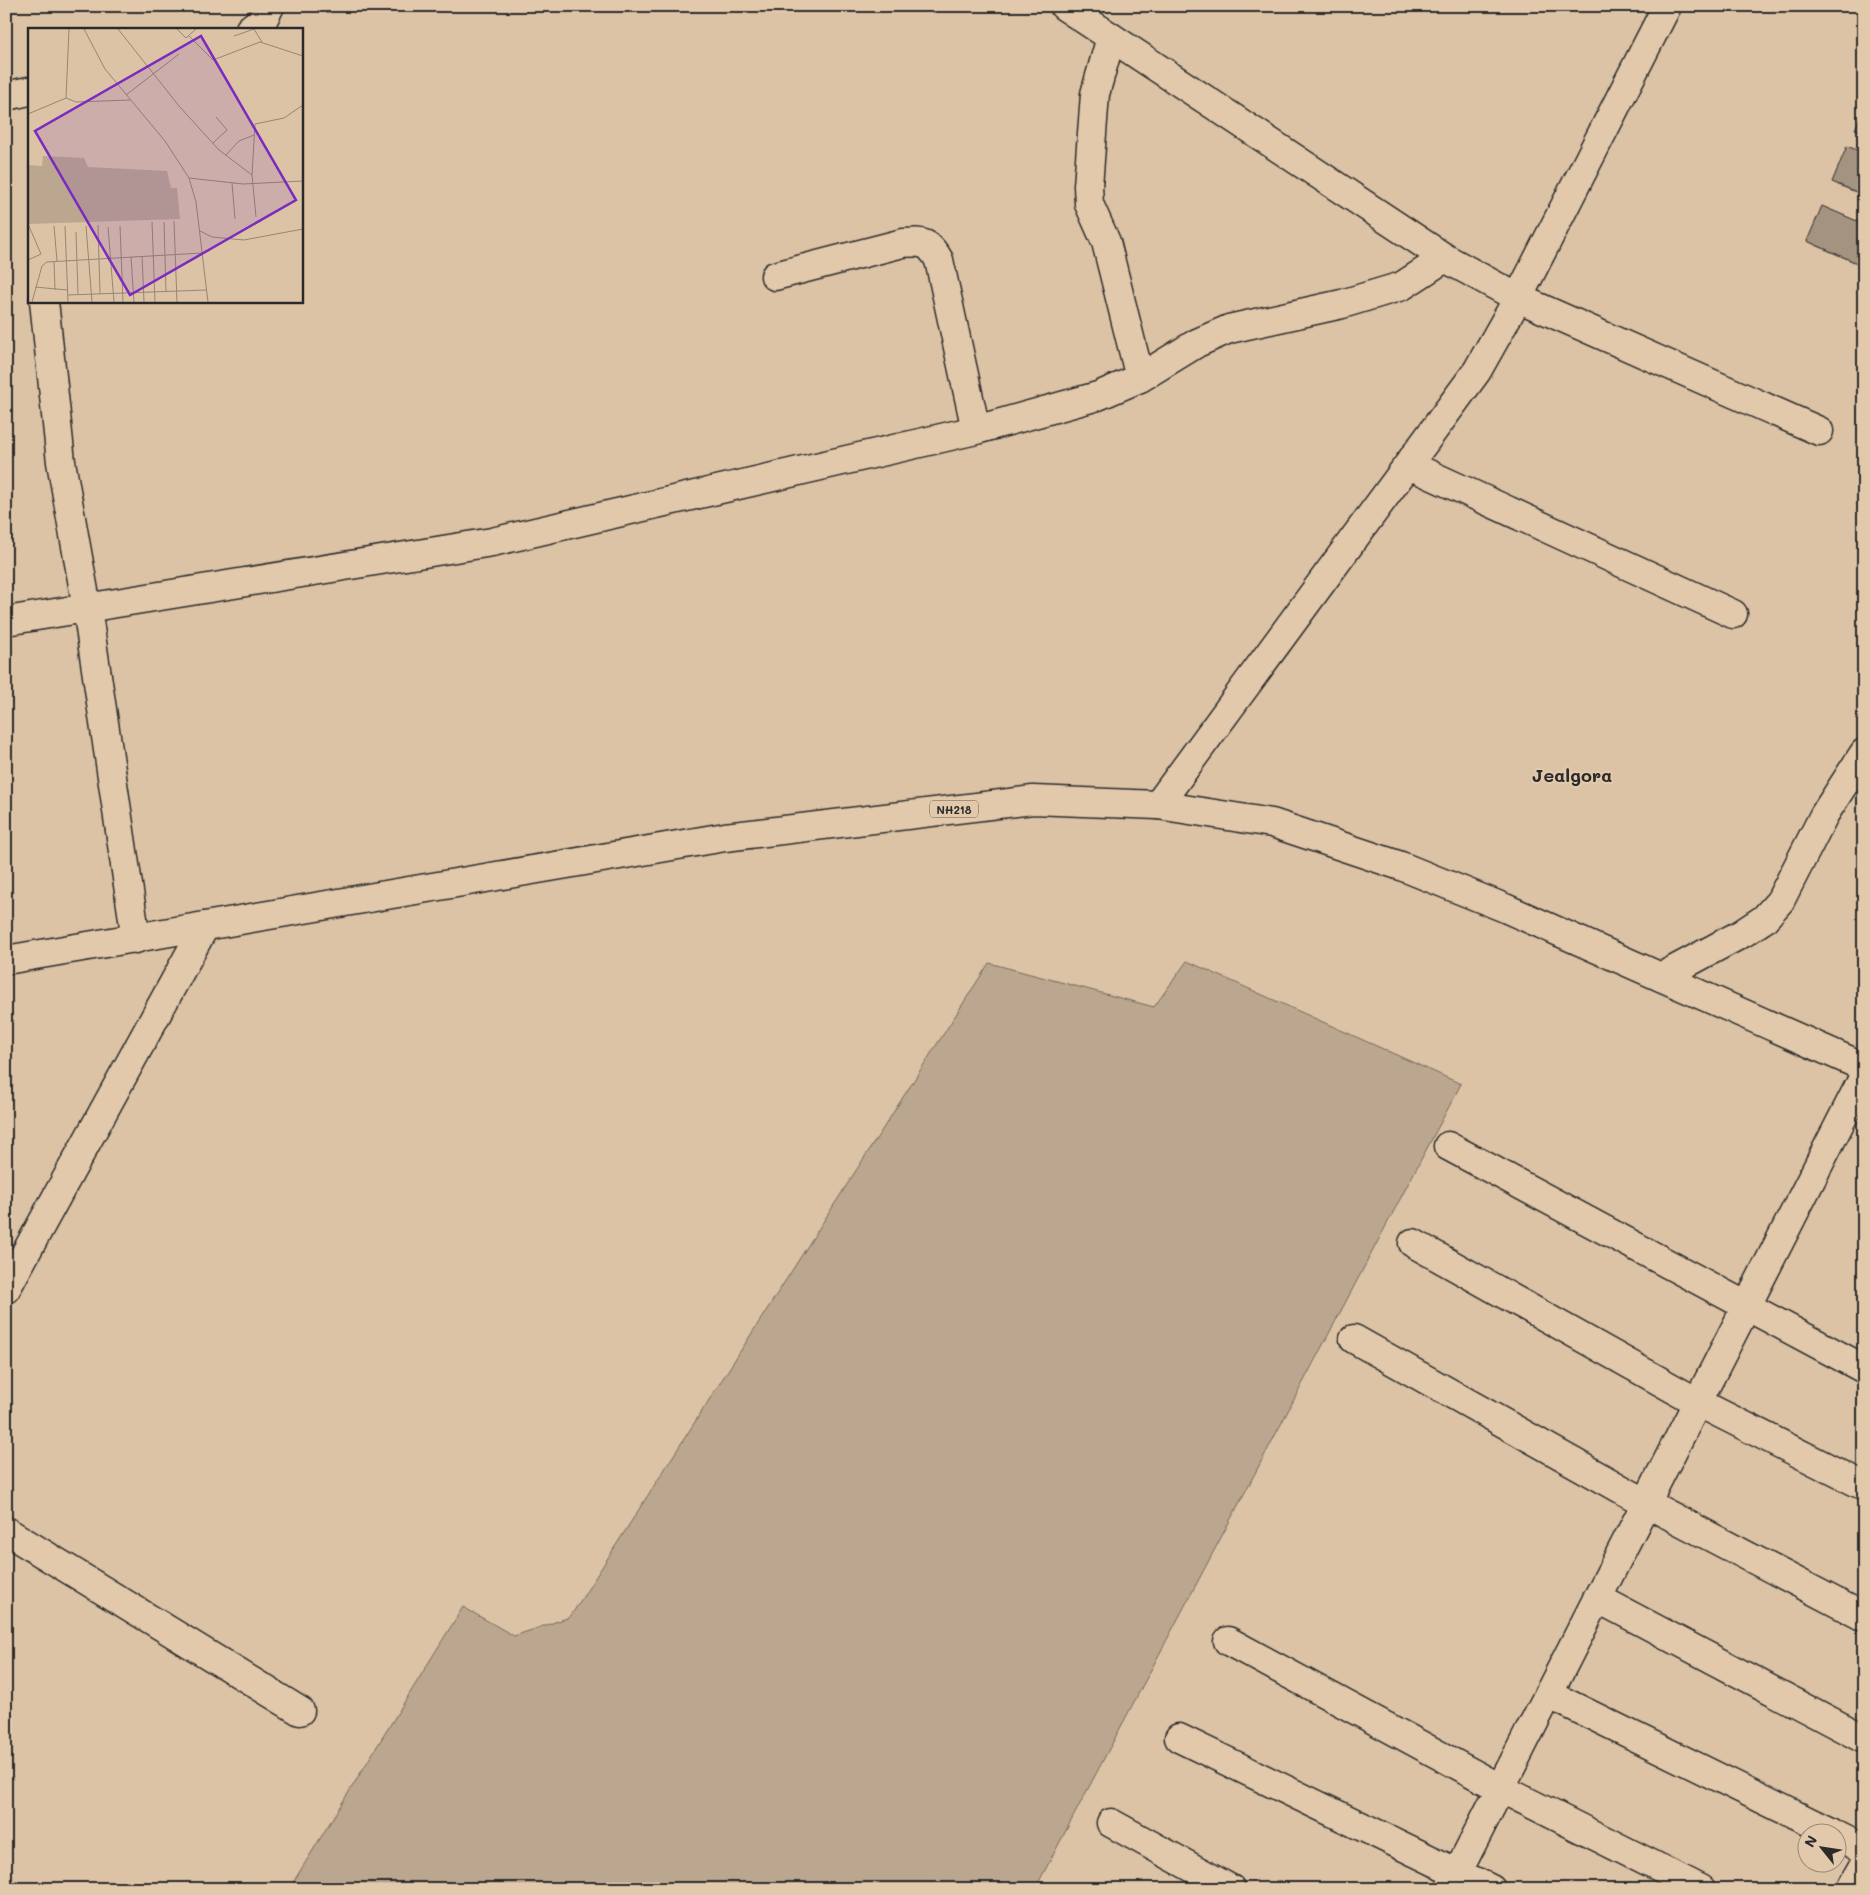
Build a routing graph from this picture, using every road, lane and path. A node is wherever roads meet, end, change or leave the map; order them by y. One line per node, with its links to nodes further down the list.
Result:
1 (270, 6): 4 (main road)
2 (1064, 6): 5 (main road)
3 (1667, 6): 10 (main road)
4 (251, 28)
5 (1111, 37): 8 (main road); 12 (main road)
6 (28, 91): 7 (main road)
7 (6, 96)
8 (1445, 258): 10 (main road); 12 (main road)
9 (775, 276): 13 (main road)
10 (1518, 298): 14 (main road); 15 (main road)
11 (44, 302): 16 (main road)
12 (1140, 378): 13 (main road)
13 (976, 430): 16 (main road)
14 (1819, 431)
15 (1409, 465): 17 (main road); 20 (main road)
16 (87, 608): 18 (main road); 22 (main road)
17 (1733, 614)
18 (6, 621)
19 (1864, 753): 24 (main road)
20 (1158, 805): 21 (main road, NH218); 24 (main road, NH218)
21 (205, 926): 22 (main road, NH218); 29 (main road)
22 (136, 939): 23 (main road, NH218)
23 (6, 960)
24 (1660, 977): 25 (main road, NH218)
25 (1864, 1067)
26 (1864, 1076): 30 (main road)
27 (1448, 1146): 30 (main road)
28 (1413, 1243): 33 (main road)
29 (6, 1289)
30 (1746, 1307): 32 (main road); 33 (main road)
31 (1354, 1339): 35 (main road)
32 (1864, 1369)
33 (1697, 1402): 34 (main road); 35 (main road)
34 (1864, 1486)
35 (1646, 1503): 37 (main road); 38 (main road)
36 (6, 1531): 41 (main road)
37 (1598, 1598): 40 (main road); 43 (main road)
38 (1864, 1617)
39 (1228, 1641): 44 (main road)
40 (1548, 1694): 44 (main road); 45 (main road)
41 (300, 1711)
42 (1178, 1738): 50 (main road)
43 (1864, 1739)
44 (1500, 1788): 50 (main road); 53 (main road)
45 (1810, 1822)
46 (1111, 1823): 51 (main road)
47 (1848, 1841): 48 (main road)
48 (1864, 1849)
49 (1864, 1866): 54 (main road)
50 (1453, 1881): 52 (main road)
51 (1231, 1889)
52 (1491, 1889)
53 (1701, 1889)
54 (1851, 1889)

